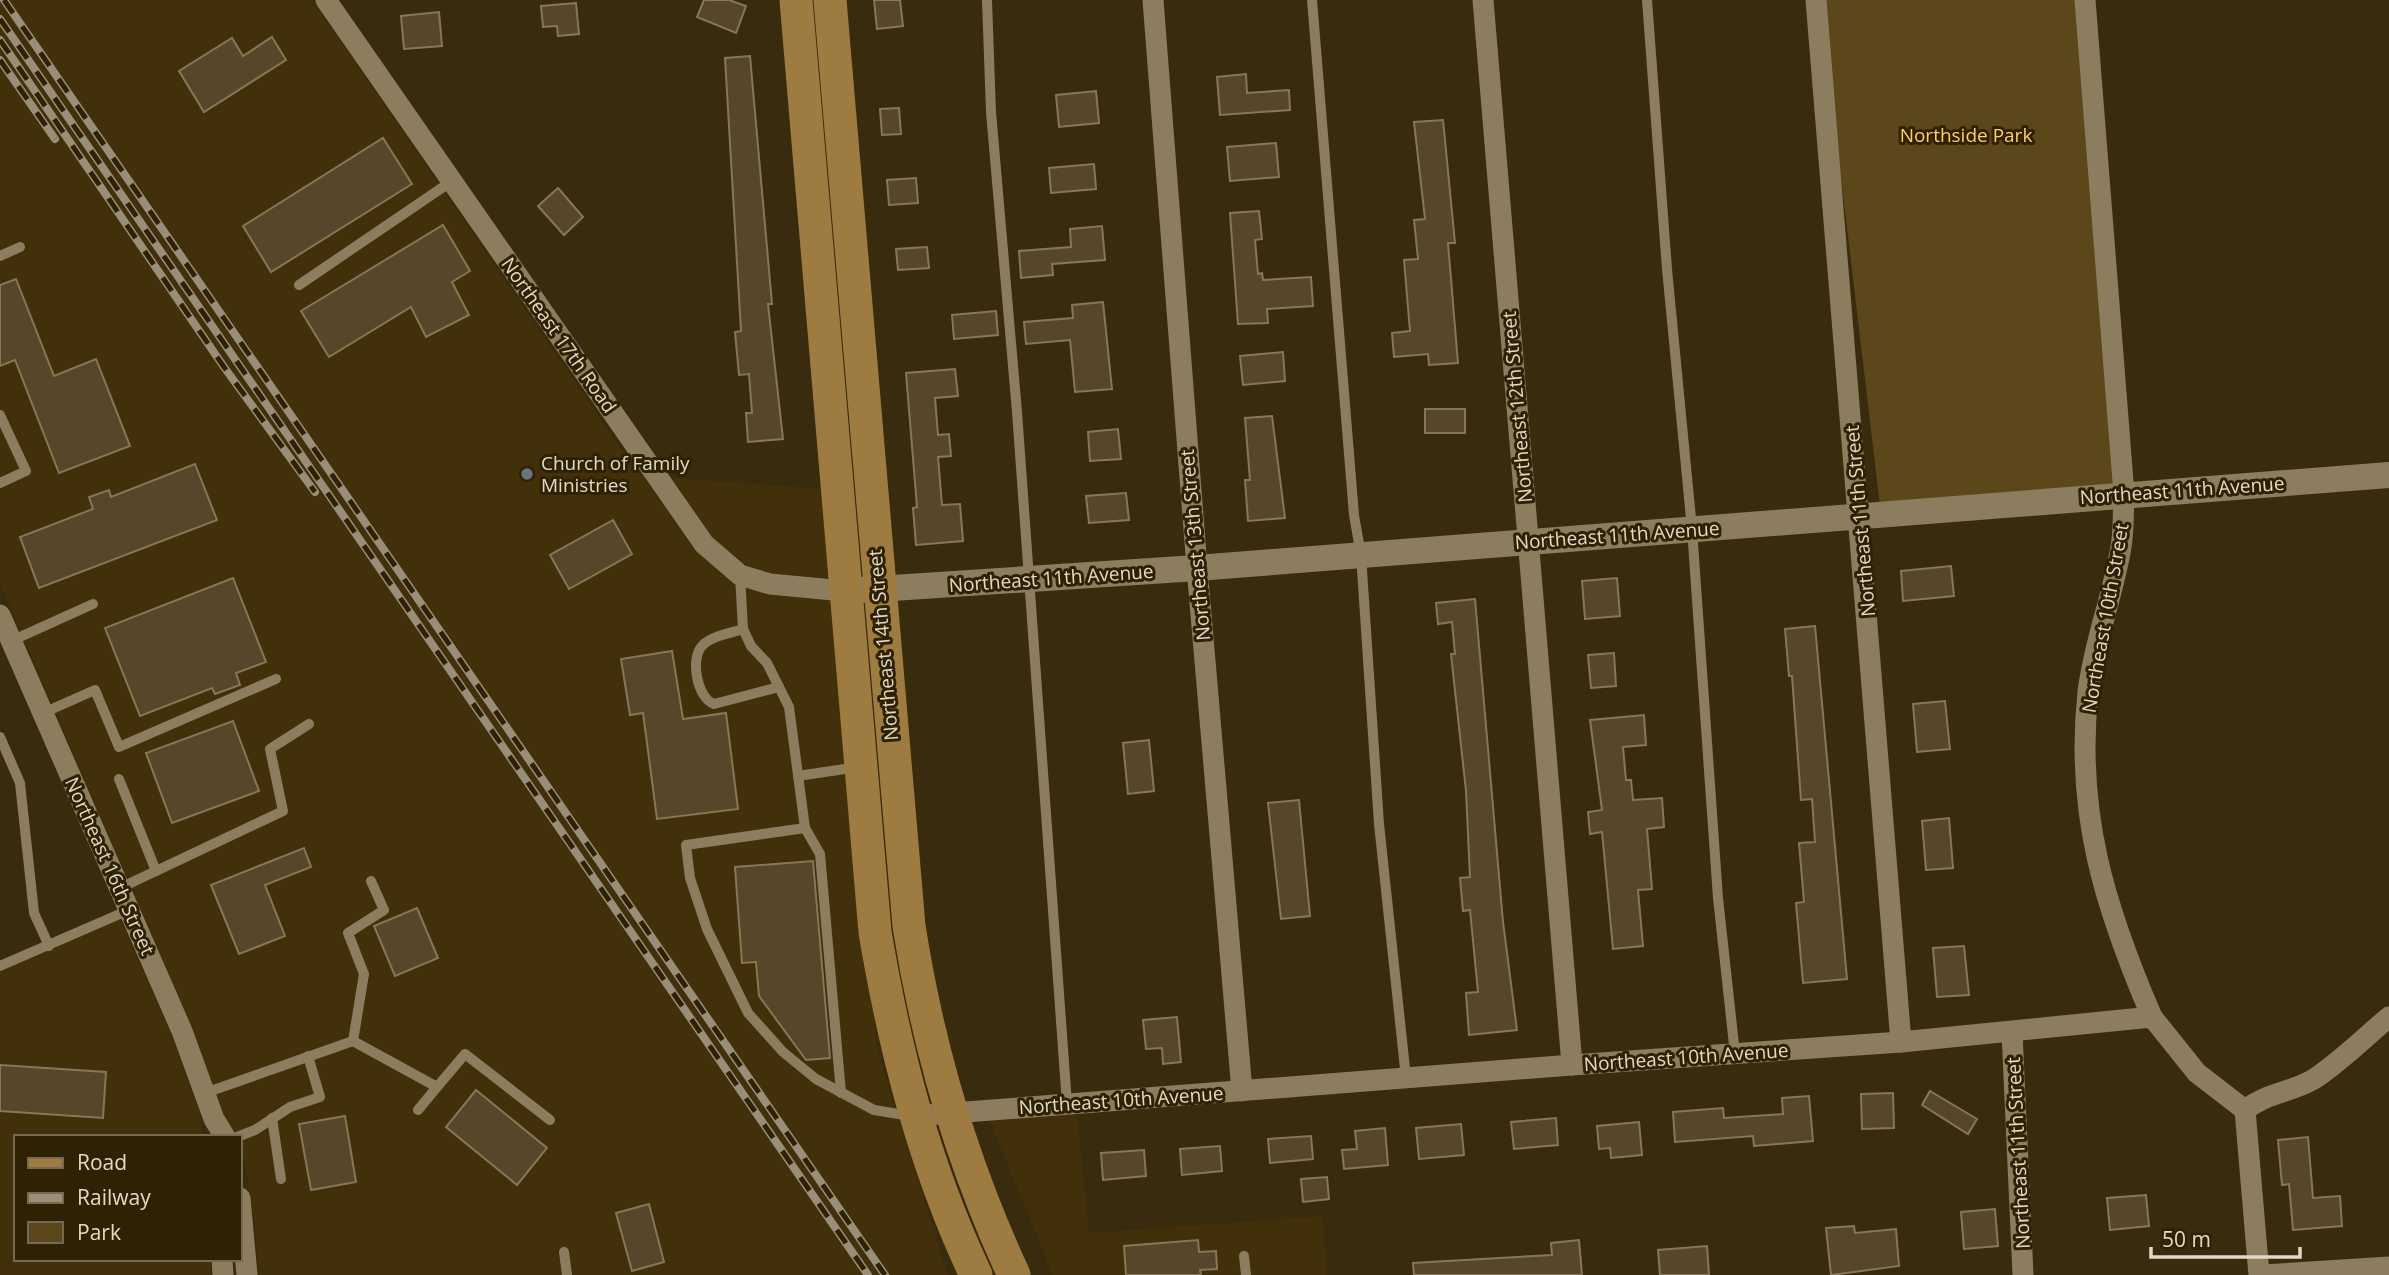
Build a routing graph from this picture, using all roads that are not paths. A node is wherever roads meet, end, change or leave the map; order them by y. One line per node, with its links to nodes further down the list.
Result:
1 (326, 0): 11 (street, Northeast 17th Road)
2 (796, 0): 27 (main road, Northeast 14th Street)
3 (830, 0): 26 (main road, Northeast 14th Street)
4 (987, 0): 25 (lane)
5 (1153, 0): 23 (street, Northeast 13th Street)
6 (1312, 0): 22 (lane)
7 (1483, 0): 21 (street, Northeast 12th Street)
8 (1647, 0): 20 (lane)
9 (1816, 0): 19 (street, Northeast 11th Street)
10 (2085, 0): 18 (street, Northeast 10th Street)
11 (452, 181): 14 (lane); 24 (street, Northeast 17th Road)
12 (20, 247): 13 (lane)
13 (0, 256)
14 (299, 285)
15 (0, 415): 17 (lane)
16 (2389, 475): 18 (street, Northeast 11th Avenue)
17 (0, 483)
18 (2124, 494): 19 (street, Northeast 11th Avenue); 46 (street, Northeast 10th Street)
19 (1860, 516): 20 (street, Northeast 11th Avenue); 50 (street, Northeast 11th Street)
20 (1692, 529): 21 (street, Northeast 11th Avenue); 51 (lane)
21 (1528, 541): 22 (street, Northeast 11th Avenue); 53 (street, Northeast 12th Street)
22 (1361, 555): 23 (street, Northeast 11th Avenue); 54 (lane)
23 (1197, 568): 25 (street, Northeast 11th Avenue); 56 (street, Northeast 13th Street)
24 (740, 575): 27 (street, Northeast 17th Road); 30 (lane)
25 (1028, 579): 26 (street, Northeast 11th Avenue); 59 (lane)
26 (878, 589): 27 (street, Northeast 11th Avenue); 62 (main road, Northeast 14th Street)
27 (844, 591): 36 (main road, Northeast 14th Street)
28 (93, 604): 29 (lane)
29 (4, 627): 33 (street, Northeast 16th Street)
30 (743, 629): 32 (lane); 32 (lane)
31 (276, 679): 33 (lane)
32 (779, 687): 37 (lane)
33 (43, 713): 42 (street, Northeast 16th Street)
34 (309, 724): 40 (lane)
35 (0, 737): 44 (lane)
36 (859, 767): 37 (lane); 63 (main road, Northeast 14th Street)
37 (798, 776): 39 (lane)
38 (119, 779): 40 (lane)
39 (805, 828): 58 (lane); 58 (lane)
40 (156, 871): 42 (lane)
41 (371, 881): 49 (lane)
42 (120, 888): 43 (street, Northeast 16th Street)
43 (129, 910): 44 (lane); 57 (street, Northeast 16th Street)
44 (48, 946): 45 (lane)
45 (0, 967)
46 (2152, 1017): 48 (street, Northeast 10th Avenue); 61 (street)
47 (2389, 1017): 61 (street)
48 (2012, 1031): 50 (street, Northeast 10th Avenue); 78 (street, Northeast 11th Street)
49 (353, 1041): 52 (lane); 55 (lane)
50 (1901, 1042): 51 (street, Northeast 10th Avenue)
51 (1735, 1054): 53 (street, Northeast 10th Avenue)
52 (308, 1056): 57 (lane); 64 (lane)
53 (1572, 1065): 54 (street, Northeast 10th Avenue)
54 (1406, 1078): 56 (street, Northeast 10th Avenue)
55 (437, 1087): 60 (lane); 65 (lane)
56 (1242, 1090): 59 (street, Northeast 10th Avenue)
57 (205, 1093): 66 (street, Northeast 16th Street)
58 (841, 1093): 63 (lane)
59 (1067, 1104): 62 (street, Northeast 10th Avenue)
60 (418, 1110)
61 (2245, 1110): 79 (street)
62 (950, 1113): 63 (street, Northeast 10th Avenue); 76 (main road, Northeast 14th Street)
63 (914, 1116): 75 (main road, Northeast 14th Street)
64 (272, 1118): 67 (lane); 68 (lane)
65 (550, 1120)
66 (218, 1131)
67 (241, 1135)
68 (281, 1180)
69 (242, 1244): 73 (street)
70 (564, 1252): 74 (lane)
71 (1244, 1256): 77 (lane)
72 (2389, 1267): 79 (street)
73 (247, 1275)
74 (567, 1275)
75 (976, 1275)
76 (1014, 1275)
77 (1246, 1275)
78 (2023, 1275)
79 (2261, 1275)

